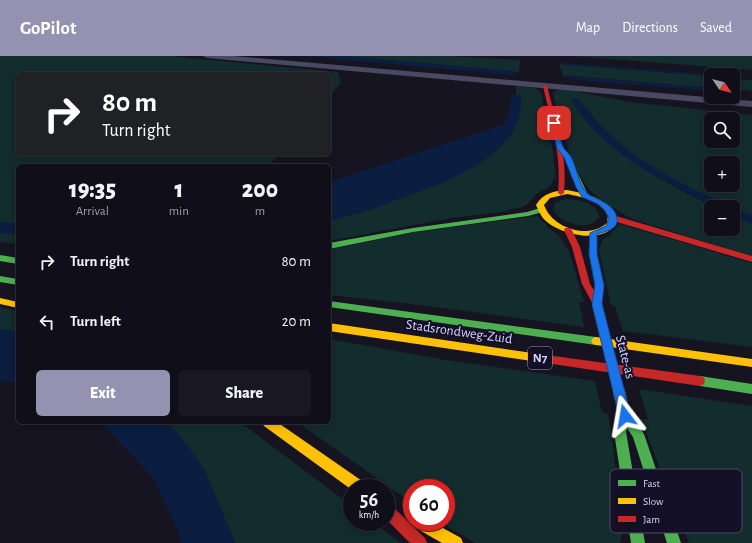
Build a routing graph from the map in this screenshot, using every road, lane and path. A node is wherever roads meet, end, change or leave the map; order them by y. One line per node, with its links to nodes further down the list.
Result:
1 (207, 56): 3 (street)
2 (544, 74): 3 (street)
3 (545, 86): 4 (street); 5 (main road)
4 (752, 104)
5 (560, 148): 6 (main road); 7 (main road)
6 (561, 193): 7 (main road); 8 (main road)
7 (585, 195): 9 (main road)
8 (540, 210): 10 (main road); 12 (main road)
9 (613, 218): 11 (main road); 15 (main road)
10 (568, 230): 11 (main road); 22 (main road, State-as)
11 (594, 233): 13 (main road)
12 (331, 246)
13 (593, 246)
14 (0, 258): 16 (main road)
15 (752, 259)
16 (16, 261)
17 (0, 279): 18 (main road)
18 (16, 282)
19 (599, 285): 22 (main road, State-as)
20 (0, 301): 23 (main road)
21 (331, 304): 25 (main road, Stadsrondweg-Zuid / N7)
22 (597, 304): 27 (main road, State-as, bridge)
23 (16, 305)
24 (331, 328): 26 (main road, Stadsrondweg-Zuid / N7)
25 (752, 363)
26 (752, 389)
27 (625, 416): 29 (main road, State-as); 30 (main road, State-as)
28 (271, 424): 31 (main road)
29 (626, 469)
30 (650, 469)
31 (347, 479)
32 (395, 519): 36 (main road)
33 (435, 531): 37 (main road)
34 (636, 533): 38 (main road, State-as)
35 (671, 533): 39 (main road, State-as)
36 (420, 543)
37 (456, 543)
38 (638, 543)
39 (674, 543)

